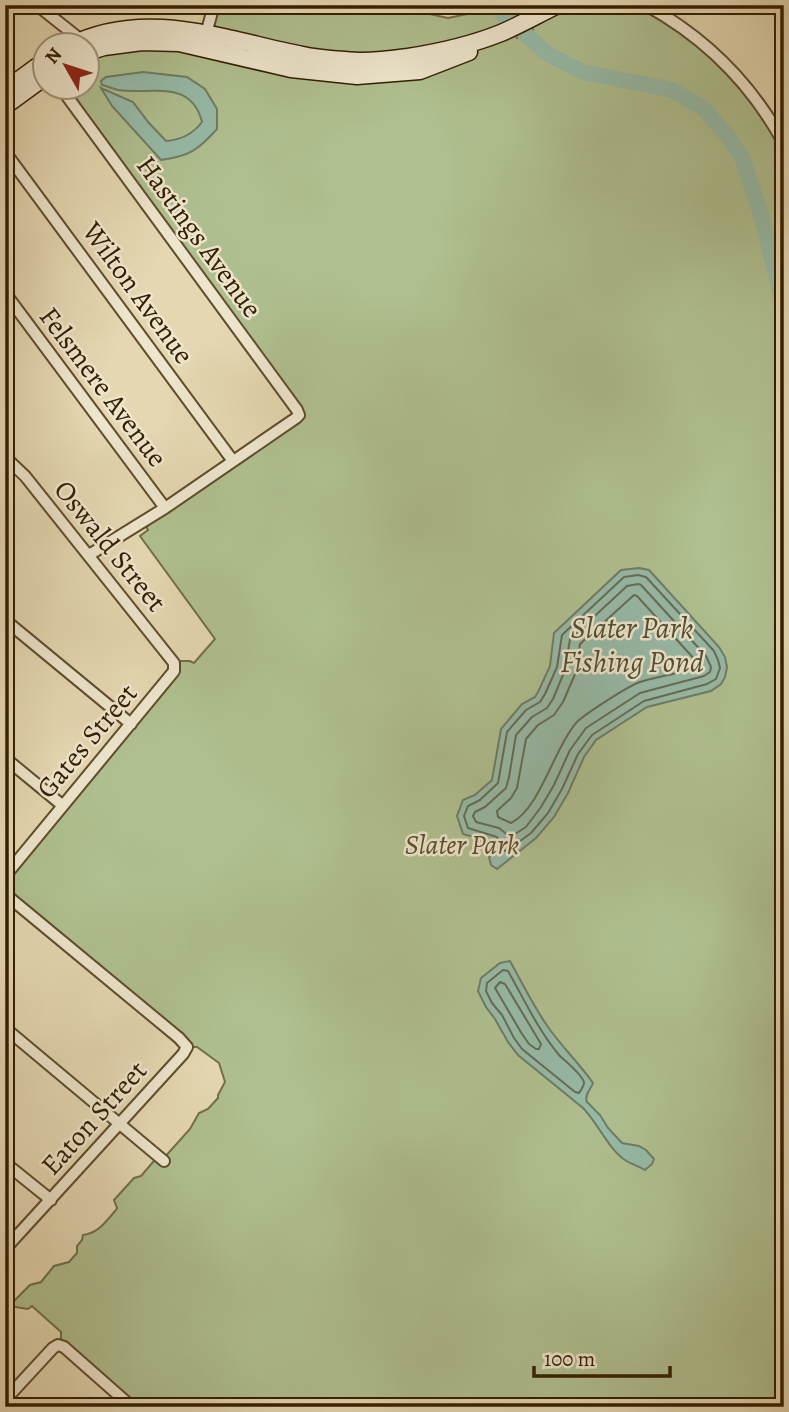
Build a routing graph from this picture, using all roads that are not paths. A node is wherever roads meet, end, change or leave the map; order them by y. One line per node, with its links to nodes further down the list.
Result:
1 (37, 5): 5 (street)
2 (208, 5): 7 (street)
3 (558, 5): 6 (main road)
4 (646, 5): 15 (street)
5 (65, 32)
6 (501, 33): 7 (main road); 9 (main road)
7 (206, 34): 8 (main road)
8 (102, 35)
9 (102, 47)
10 (32, 70): 12 (main road)
11 (32, 86): 14 (main road)
12 (5, 90)
13 (71, 102): 19 (street, Hastings Avenue)
14 (5, 106)
15 (784, 144)
16 (5, 152): 19 (street, Wilton Avenue)
17 (5, 293): 20 (street, Felsmere Avenue)
18 (5, 457): 21 (street, Oswald Street)
19 (233, 461): 20 (street)
20 (165, 508): 21 (street)
21 (89, 555): 23 (street, Oswald Street)
22 (5, 620): 24 (street)
23 (175, 667): 24 (street, Gates Street)
24 (131, 724): 26 (street, Gates Street)
25 (5, 758): 26 (street)
26 (62, 804): 27 (street, Gates Street)
27 (5, 876)
28 (5, 894): 30 (street, Eaton Street)
29 (5, 1028): 30 (street)
30 (121, 1124): 31 (street); 33 (street, Eaton Street)
31 (164, 1161)
32 (5, 1163): 33 (street)
33 (51, 1200): 34 (street, Eaton Street)
34 (5, 1249)
35 (5, 1400): 36 (street)
36 (132, 1407)

